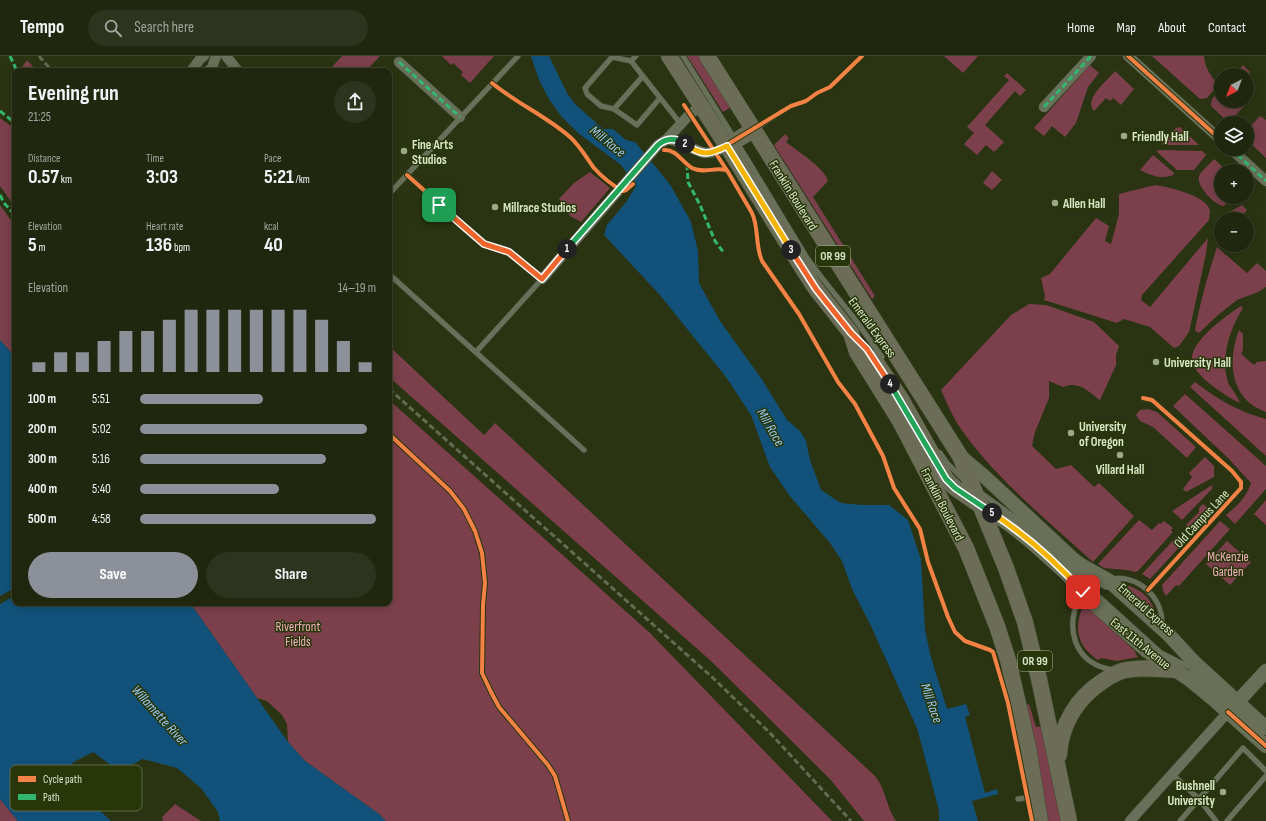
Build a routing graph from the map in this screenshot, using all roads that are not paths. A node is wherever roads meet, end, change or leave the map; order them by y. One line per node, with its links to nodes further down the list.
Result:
1 (204, 56): 13 (street)
2 (216, 56): 14 (street)
3 (226, 56): 15 (street)
4 (518, 56): 22 (lane)
5 (636, 56): 11 (lane)
6 (669, 56): 18 (main road, Franklin Boulevard / OR 99)
7 (683, 56): 27 (lane, Emerald Express)
8 (708, 56): 24 (main road, Franklin Boulevard / OR 99)
9 (1090, 56): 19 (street)
10 (1128, 56): 25 (street)
11 (631, 61): 16 (lane); 20 (lane)
12 (399, 62): 22 (street)
13 (192, 68)
14 (212, 68)
15 (236, 68)
16 (643, 76): 17 (lane); 20 (lane)
17 (660, 98): 20 (lane); 23 (lane)
18 (701, 106): 23 (street); 27 (main road, Franklin Boulevard / OR 99)
19 (1044, 107)
20 (614, 108)
21 (780, 112): 24 (lane)
22 (460, 117): 29 (lane)
23 (680, 123): 26 (street)
24 (753, 130): 27 (main road); 40 (main road, Franklin Boulevard / OR 99)
25 (1214, 134)
26 (662, 142): 27 (street); 33 (street)
27 (731, 143): 34 (main road, Franklin Boulevard / OR 99); 36 (lane, Emerald Express)
28 (1239, 156): 30 (street)
29 (407, 175): 31 (lane); 33 (lane)
30 (1266, 181)
31 (392, 191)
32 (392, 277): 35 (lane)
33 (542, 279): 35 (lane)
34 (851, 333): 42 (main road); 59 (main road, Franklin Boulevard / OR 99)
35 (476, 352): 39 (lane)
36 (886, 364)
37 (1143, 398): 45 (lane, Old Campus Lane)
38 (935, 445): 41 (lane, Emerald Express)
39 (584, 450)
40 (960, 456): 41 (main road, Franklin Boulevard / OR 99); 44 (main road, East 11th Avenue)
41 (973, 487): 42 (main road, Franklin Boulevard / OR 99); 43 (lane, Emerald Express)
42 (981, 506): 46 (main road, East 11th Avenue); 55 (main road, Franklin Boulevard / OR 99)
43 (1084, 577): 44 (lane, Emerald Express); 49 (lane, Emerald Express)
44 (1109, 585): 45 (lane, East 11th Avenue); 47 (main road, East 11th Avenue)
45 (1148, 590): 47 (lane, East 11th Avenue)
46 (1083, 592): 49 (main road, East 11th Avenue); 50 (lane)
47 (1163, 634): 48 (lane, Emerald Express); 52 (main road, East 11th Avenue)
48 (1174, 649)
49 (1181, 664): 50 (main road); 52 (main road, East 11th Avenue)
50 (1121, 671): 55 (main road)
51 (1266, 671): 52 (main road)
52 (1231, 706): 53 (main road, East 11th Avenue); 54 (main road, East 11th Avenue); 57 (street)
53 (1266, 728)
54 (1266, 746)
55 (1059, 770): 63 (main road, Franklin Boulevard / OR 99)
56 (1266, 771): 61 (lane)
57 (1172, 774): 61 (lane); 64 (street)
58 (1266, 776): 67 (lane)
59 (1036, 796): 60 (lane); 62 (main road, Franklin Boulevard / OR 99)
60 (1018, 799)
61 (1199, 799): 65 (lane); 66 (lane)
62 (1040, 821)
63 (1069, 821)
64 (1130, 821)
65 (1180, 821)
66 (1216, 821)
67 (1227, 821)

